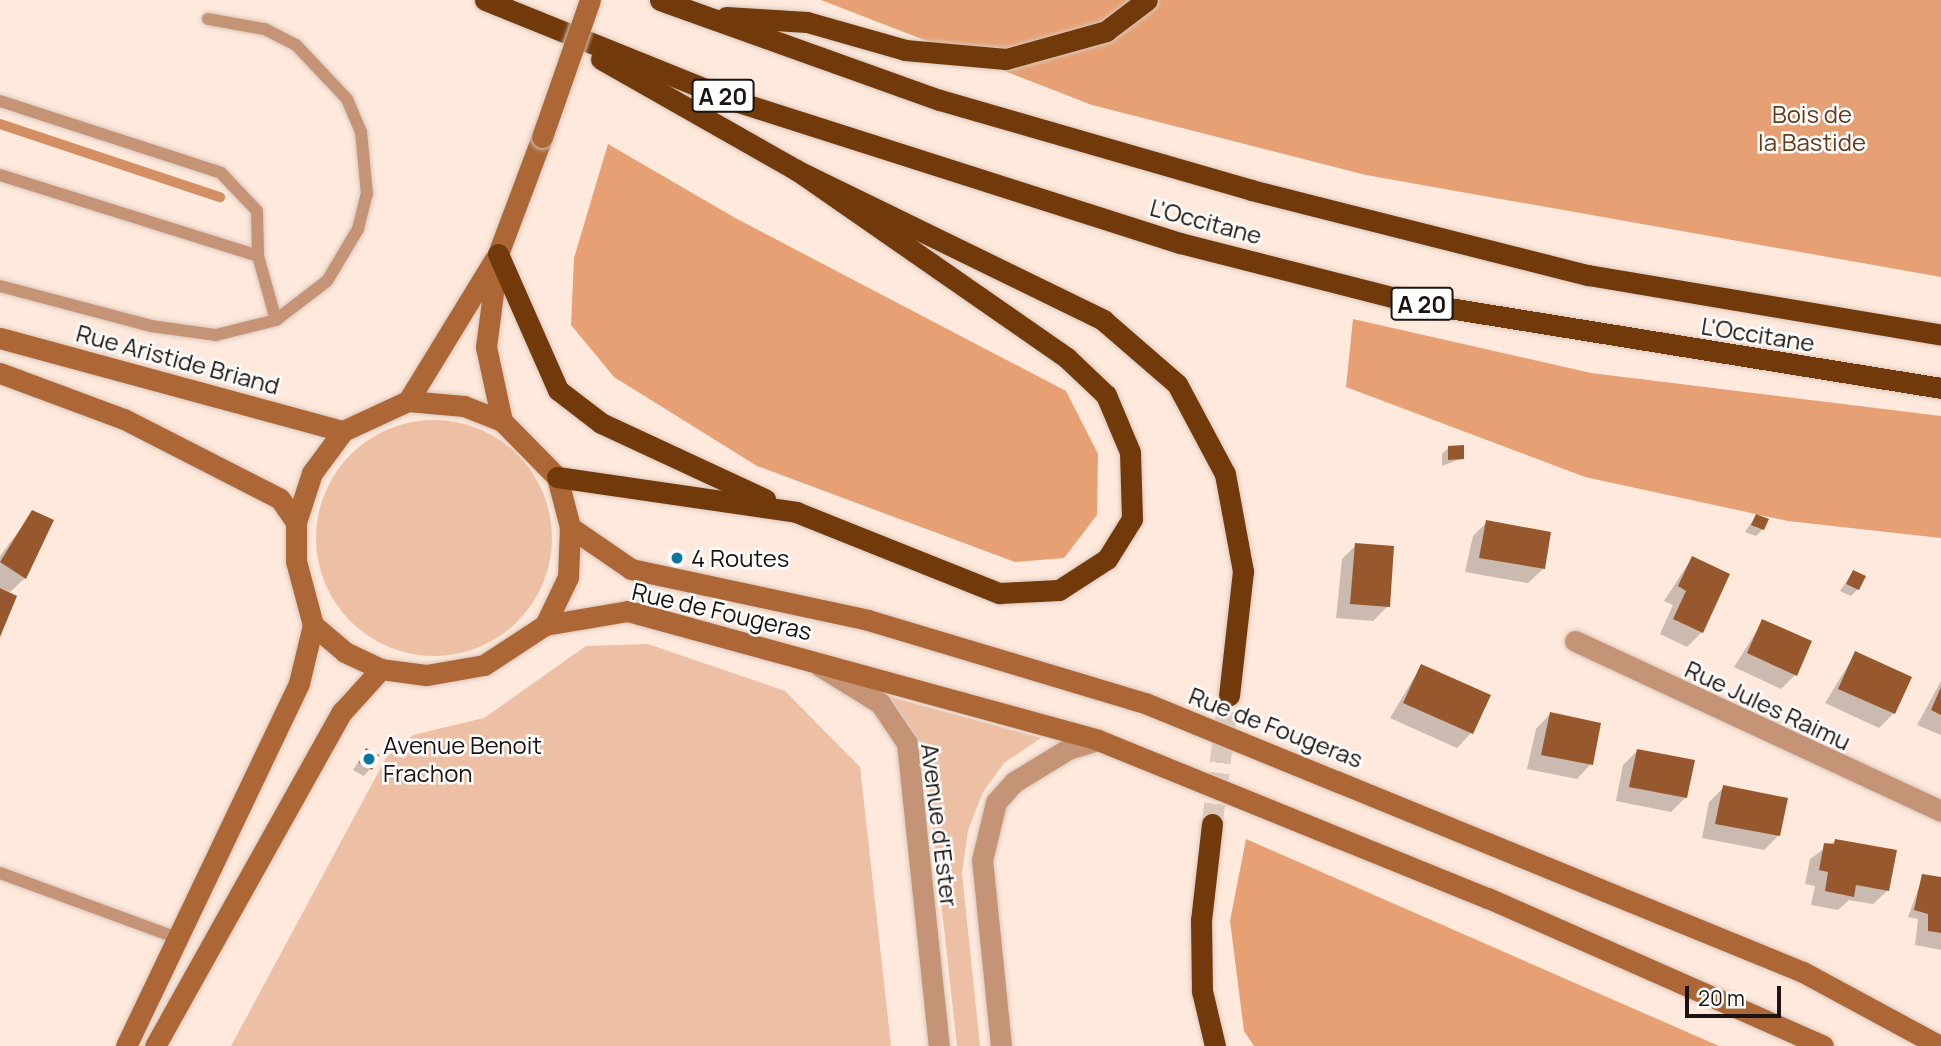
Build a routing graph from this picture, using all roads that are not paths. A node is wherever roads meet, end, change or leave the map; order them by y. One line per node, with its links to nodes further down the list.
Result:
1 (485, 0): 7 (highway, L'Occitane / A 20)
2 (590, 0): 11 (main road, bridge)
3 (660, 0): 5 (highway, L'Occitane)
4 (1147, 0): 5 (highway)
5 (701, 16): 15 (highway, L'Occitane)
6 (208, 19): 14 (lane)
7 (532, 20): 9 (highway); 18 (highway, L'Occitane / A 20)
8 (0, 101): 12 (lane)
9 (796, 170): 23 (highway); 31 (highway)
10 (0, 175): 12 (lane)
11 (498, 254): 19 (main road); 20 (main road); 23 (highway)
12 (258, 256): 14 (lane)
13 (0, 286): 14 (lane)
14 (276, 320)
15 (1941, 335)
16 (0, 338): 21 (main road, Rue Aristide Briand)
17 (0, 373): 24 (main road)
18 (1941, 388)
19 (408, 401): 20 (main road); 21 (main road)
20 (502, 421): 22 (main road)
21 (343, 431): 24 (main road)
22 (557, 477): 23 (highway); 25 (main road)
23 (796, 512)
24 (296, 522): 26 (main road)
25 (570, 527): 27 (main road); 45 (main road, Rue de Fougeras)
26 (313, 625): 30 (main road); 36 (main road)
27 (545, 625): 29 (main road, Rue de Fougeras); 30 (main road)
28 (1575, 641): 33 (street, Rue Jules Raimu)
29 (807, 658): 32 (main road, Rue de Fougeras); 41 (street, Avenue d'Ester)
30 (381, 669): 37 (main road)
31 (1229, 695)
32 (1098, 740): 42 (street, Avenue d'Ester); 44 (main road, Rue de Fougeras)
33 (1941, 811)
34 (1212, 824): 43 (highway)
35 (0, 873): 36 (lane)
36 (178, 938): 38 (main road)
37 (176, 1011): 39 (main road); 40 (street)
38 (126, 1046)
39 (155, 1046)
40 (167, 1046)
41 (939, 1046)
42 (1001, 1046)
43 (1215, 1046)
44 (1823, 1046)
45 (1940, 1046)

